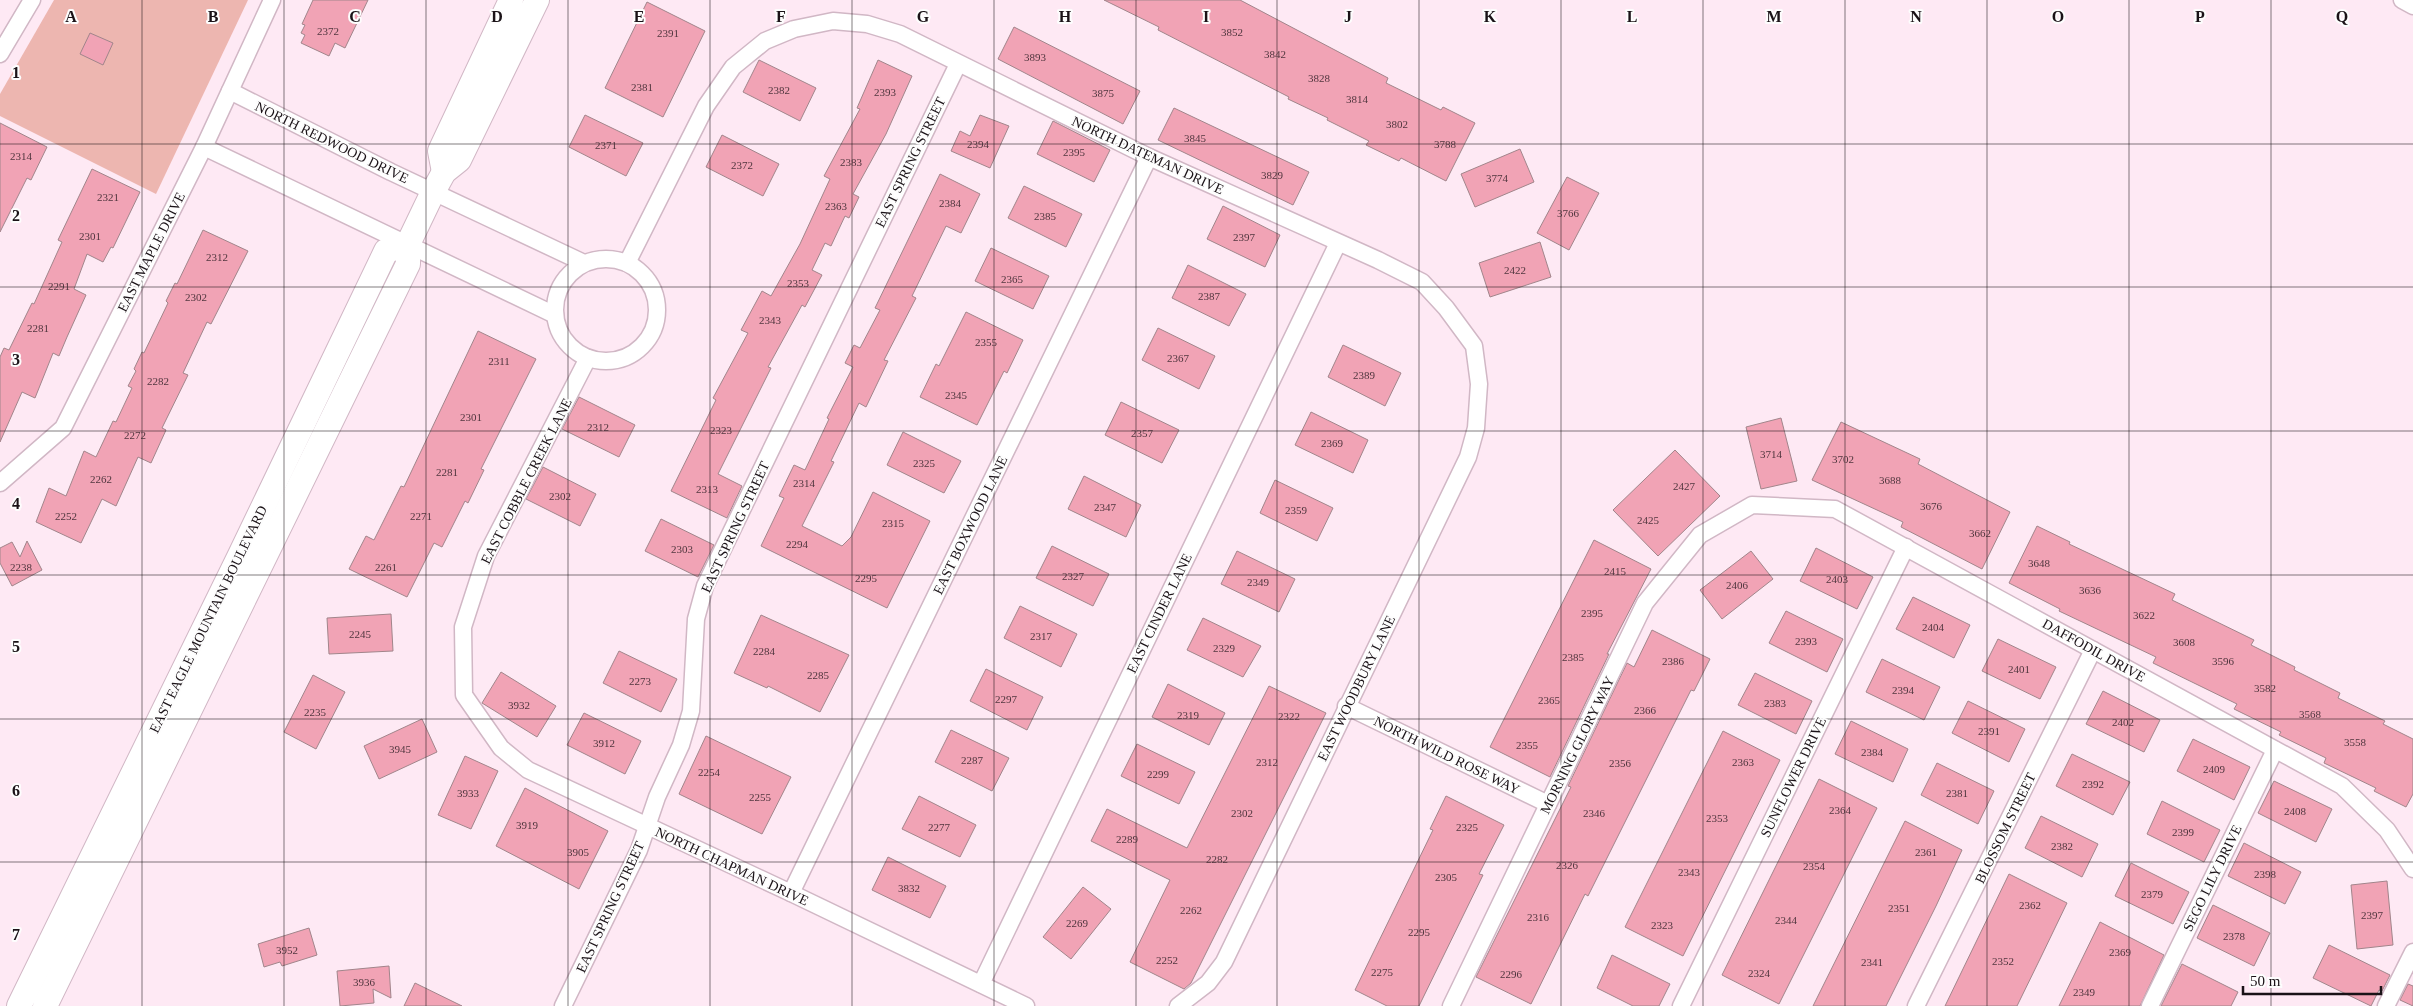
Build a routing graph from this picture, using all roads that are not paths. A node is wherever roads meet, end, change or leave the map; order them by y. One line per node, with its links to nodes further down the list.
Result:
1 (32, 0): 7 (street)
2 (272, 0): 9 (street, EAST MAPLE DRIVE)
3 (511, 0): 12 (street)
4 (537, 0): 12 (street, EAST EAGLE MOUNTAIN BOULEVARD)
5 (2402, 0): 6 (street)
6 (2413, 6)
7 (0, 54)
8 (958, 64): 11 (street, NORTH DATEMAN DRIVE); 15 (street, NORTH DATEMAN DRIVE); 28 (street, EAST SPRING STREET)
9 (230, 92): 10 (street, EAST MAPLE DRIVE); 12 (street, NORTH REDWOOD DRIVE)
10 (204, 147): 14 (street); 20 (street, EAST MAPLE DRIVE)
11 (1149, 157): 13 (street, NORTH DATEMAN DRIVE); 30 (street, EAST BOXWOOD LANE)
12 (439, 182): 14 (street, EAST EAGLE MOUNTAIN BOULEVARD); 16 (street, NORTH REDWOOD DRIVE)
13 (1338, 243): 18 (street, NORTH DATEMAN DRIVE); 32 (street, EAST CINDER LANE)
14 (408, 244): 17 (street); 33 (street, EAST EAGLE MOUNTAIN BOULEVARD); 34 (street, EAST EAGLE MOUNTAIN BOULEVARD)
15 (627, 263): 16 (street); 19 (street)
16 (584, 264): 17 (street)
17 (555, 315): 19 (street)
18 (1474, 346): 25 (street, EAST WOODBURY LANE)
19 (588, 358): 24 (street, EAST COBBLE CREEK LANE)
20 (0, 483)
21 (1739, 513): 22 (street, DAFFODIL DRIVE); 27 (street, MORNING GLORY WAY)
22 (1906, 547): 23 (street, DAFFODIL DRIVE); 39 (street, SUNFLOWER DRIVE)
23 (2093, 650): 26 (street, DAFFODIL DRIVE); 40 (street, BLOSSOM STREET)
24 (464, 695): 28 (street, NORTH CHAPMAN DRIVE)
25 (1346, 706): 27 (street, NORTH WILD ROSE WAY); 37 (street, EAST WOODBURY LANE)
26 (2275, 750): 29 (street, DAFFODIL DRIVE); 41 (street, SEGO LILY DRIVE)
27 (1548, 804): 38 (street, MORNING GLORY WAY)
28 (645, 826): 30 (street, NORTH CHAPMAN DRIVE); 35 (street, EAST SPRING STREET)
29 (2413, 869)
30 (791, 893): 32 (street, NORTH CHAPMAN DRIVE)
31 (2413, 952): 42 (street)
32 (981, 984): 36 (street, NORTH CHAPMAN DRIVE)
33 (19, 1006)
34 (45, 1006)
35 (563, 1006)
36 (1026, 1006)
37 (1178, 1006)
38 (1451, 1006)
39 (1681, 1006)
40 (1916, 1006)
41 (2150, 1006)
42 (2386, 1006)

